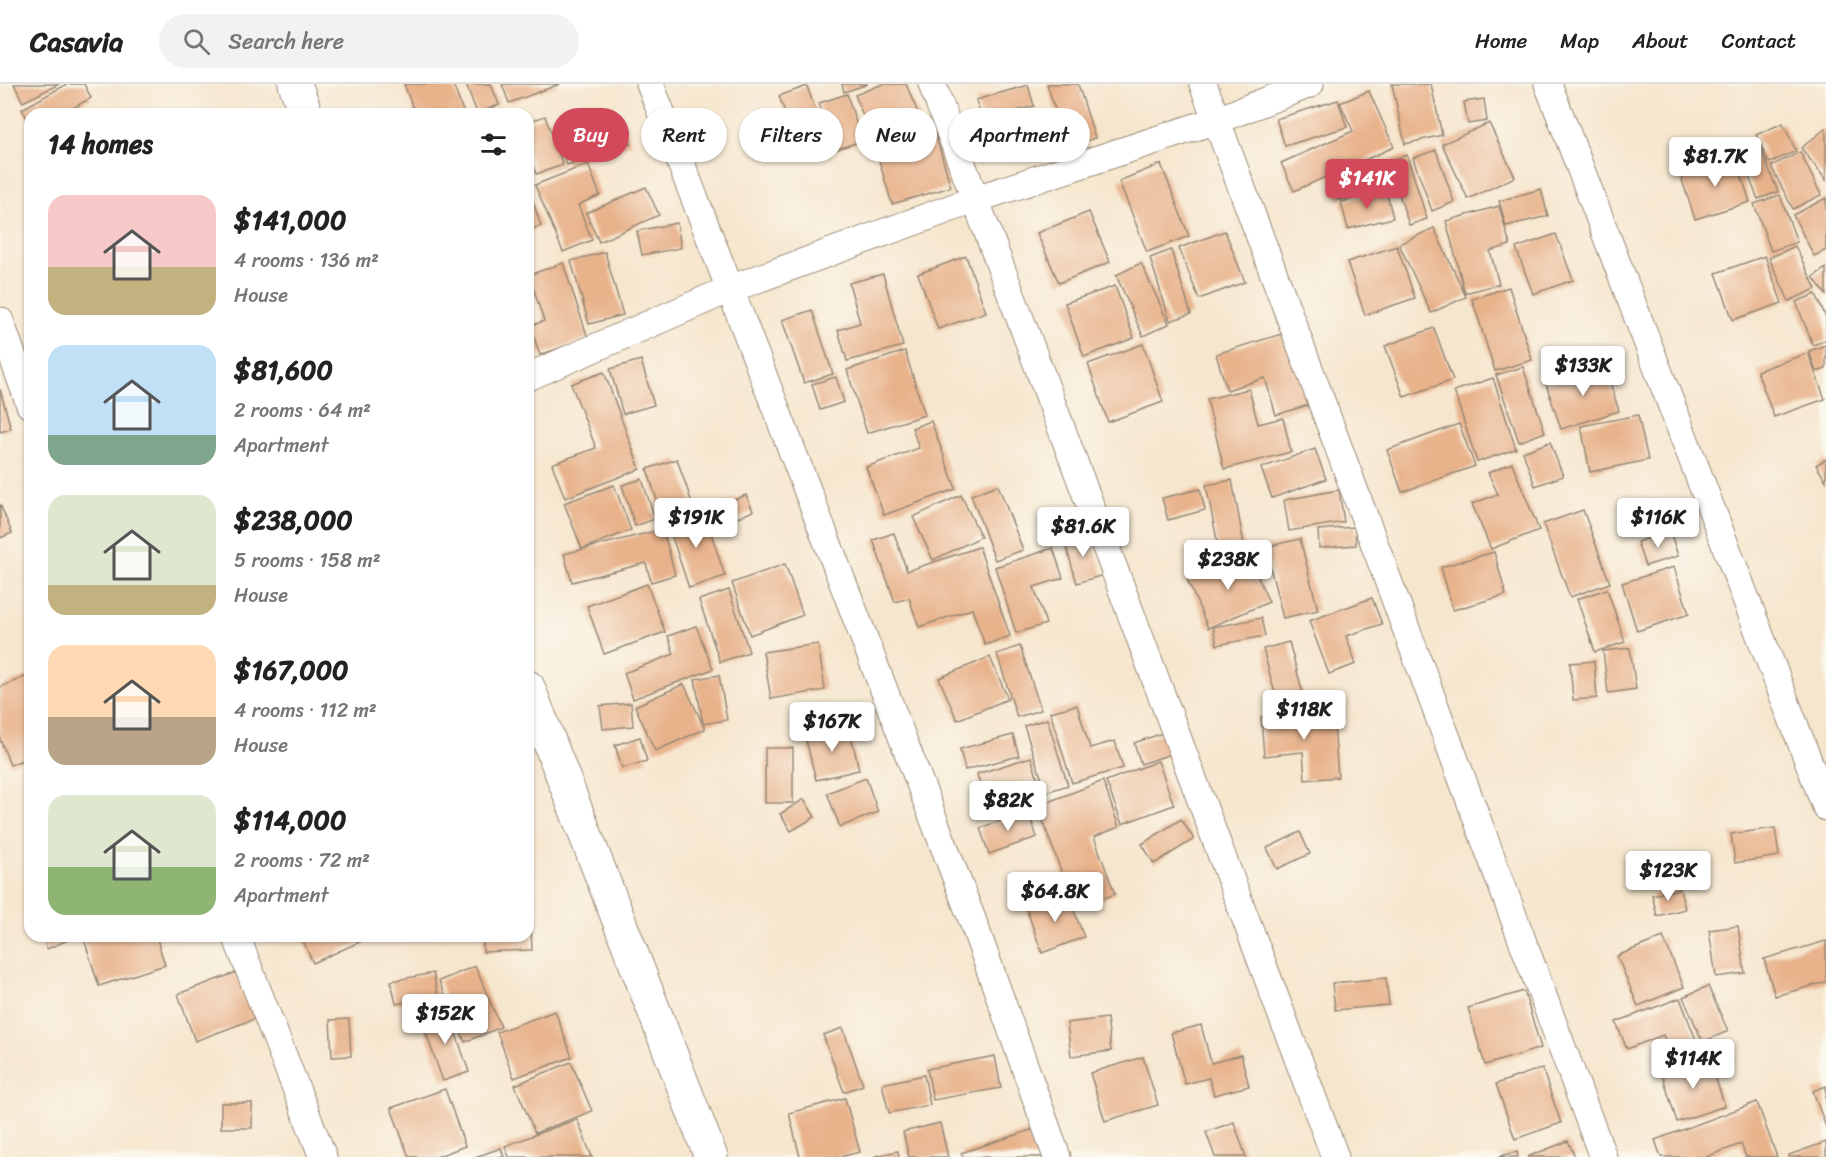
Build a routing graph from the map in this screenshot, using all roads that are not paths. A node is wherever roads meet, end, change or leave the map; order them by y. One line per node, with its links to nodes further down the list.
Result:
1 (295, 84): 7 (street)
2 (650, 84): 10 (street)
3 (932, 84): 9 (street)
4 (1203, 84): 8 (street)
5 (1310, 84): 8 (street)
6 (1548, 84): 15 (street)
7 (304, 108)
8 (1217, 120): 9 (street); 21 (street)
9 (976, 199): 10 (street); 20 (street)
10 (730, 289): 12 (street); 19 (street)
11 (0, 321): 13 (street)
12 (534, 374)
13 (24, 388)
14 (534, 702): 18 (street)
15 (1826, 807)
16 (238, 942): 17 (street)
17 (323, 1157)
18 (711, 1157)
19 (1057, 1157)
20 (1335, 1157)
21 (1603, 1157)

